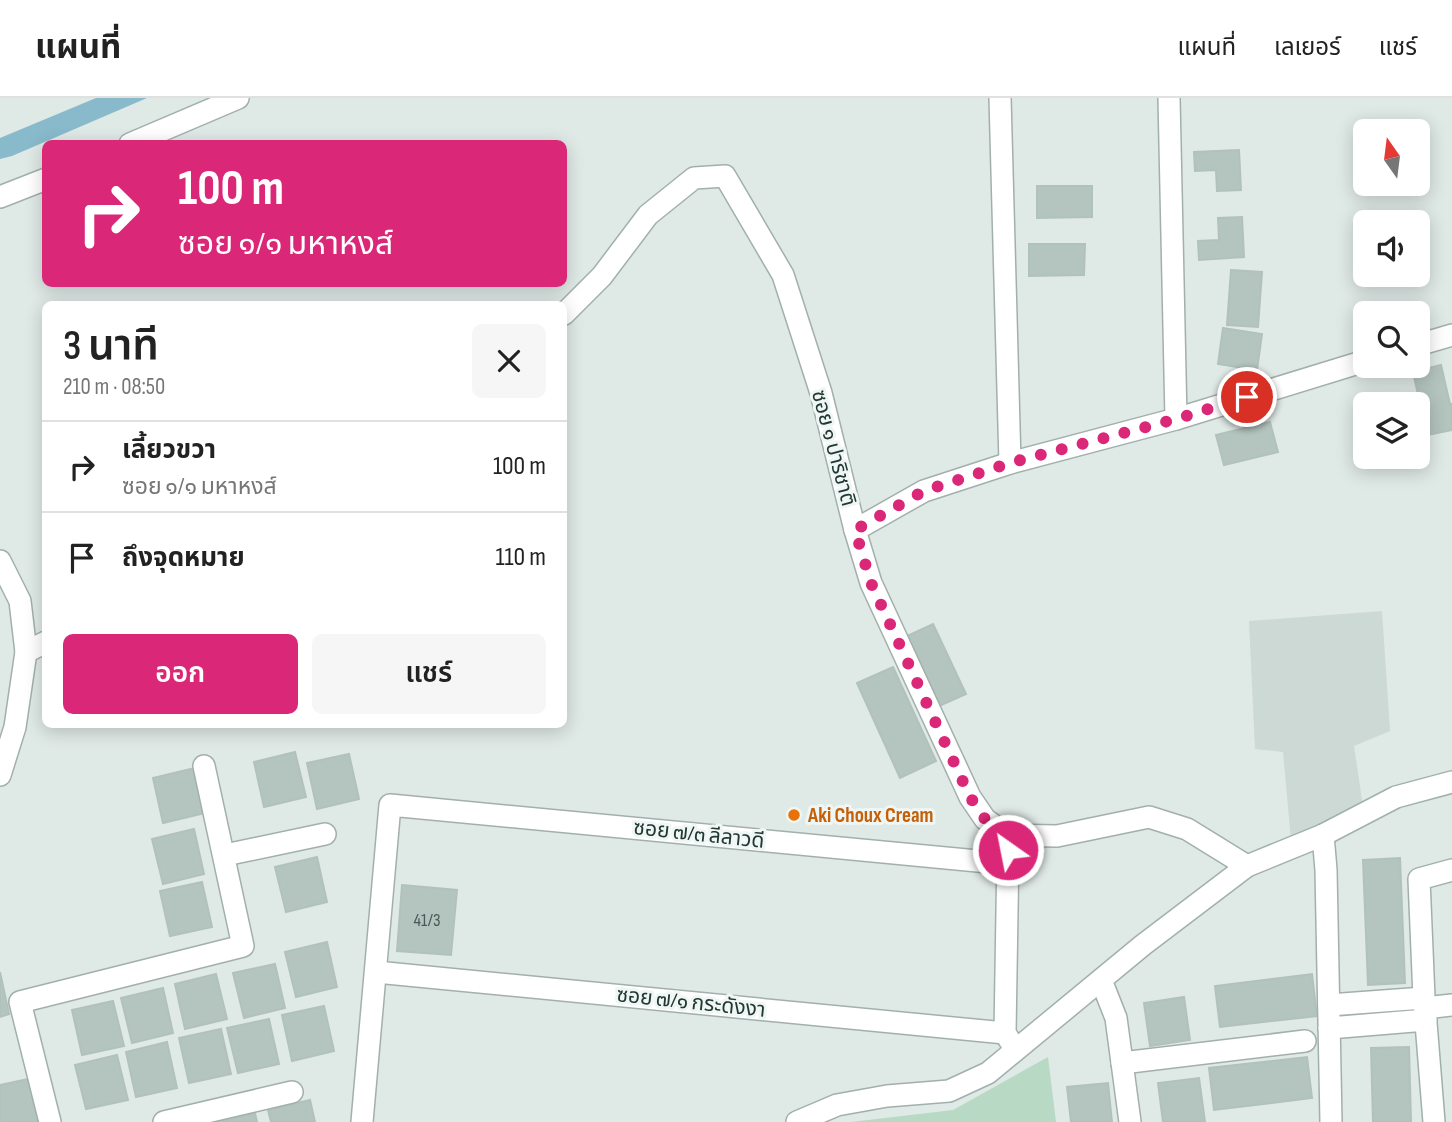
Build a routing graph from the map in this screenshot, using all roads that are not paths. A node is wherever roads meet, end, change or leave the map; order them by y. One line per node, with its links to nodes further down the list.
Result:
1 (238, 98): 4 (street)
2 (1000, 98): 12 (street)
3 (1169, 98): 11 (street)
4 (139, 140)
5 (42, 181): 6 (street)
6 (0, 197)
7 (567, 311): 13 (street, ซอย ๑ ปาริชาติ)
8 (1452, 335): 9 (street)
9 (1430, 341)
10 (1353, 365): 11 (street)
11 (1176, 419): 12 (street)
12 (1010, 463): 13 (street)
13 (855, 530): 21 (street, ซอย ๑ ปาริชาติ)
14 (0, 561): 16 (street)
15 (42, 644): 16 (street)
16 (26, 652): 18 (street)
17 (204, 766): 23 (street)
18 (0, 775)
19 (1452, 782): 22 (street)
20 (325, 834): 23 (street)
21 (1007, 835): 24 (street); 25 (street)
22 (1323, 835): 25 (street); 29 (street)
23 (225, 855): 38 (street)
24 (1009, 864): 27 (street, ซอย ๗/๓ ลีลาวดี); 33 (street)
25 (1247, 866): 28 (street)
26 (1452, 870): 31 (street)
27 (376, 972): 33 (street, ซอย ๗/๑ กระดังงา); 40 (street)
28 (1101, 980): 35 (street); 36 (street)
29 (1329, 1005): 31 (street); 32 (street)
30 (1452, 1005): 31 (street)
31 (1425, 1009): 32 (street); 44 (street)
32 (1329, 1028): 43 (street)
33 (1005, 1032): 35 (street)
34 (1305, 1041): 36 (street)
35 (1016, 1052): 41 (street)
36 (1122, 1063): 42 (street)
37 (292, 1091): 39 (street)
38 (50, 1122)
39 (164, 1122)
40 (362, 1122)
41 (797, 1122)
42 (1130, 1122)
43 (1331, 1122)
44 (1434, 1122)

